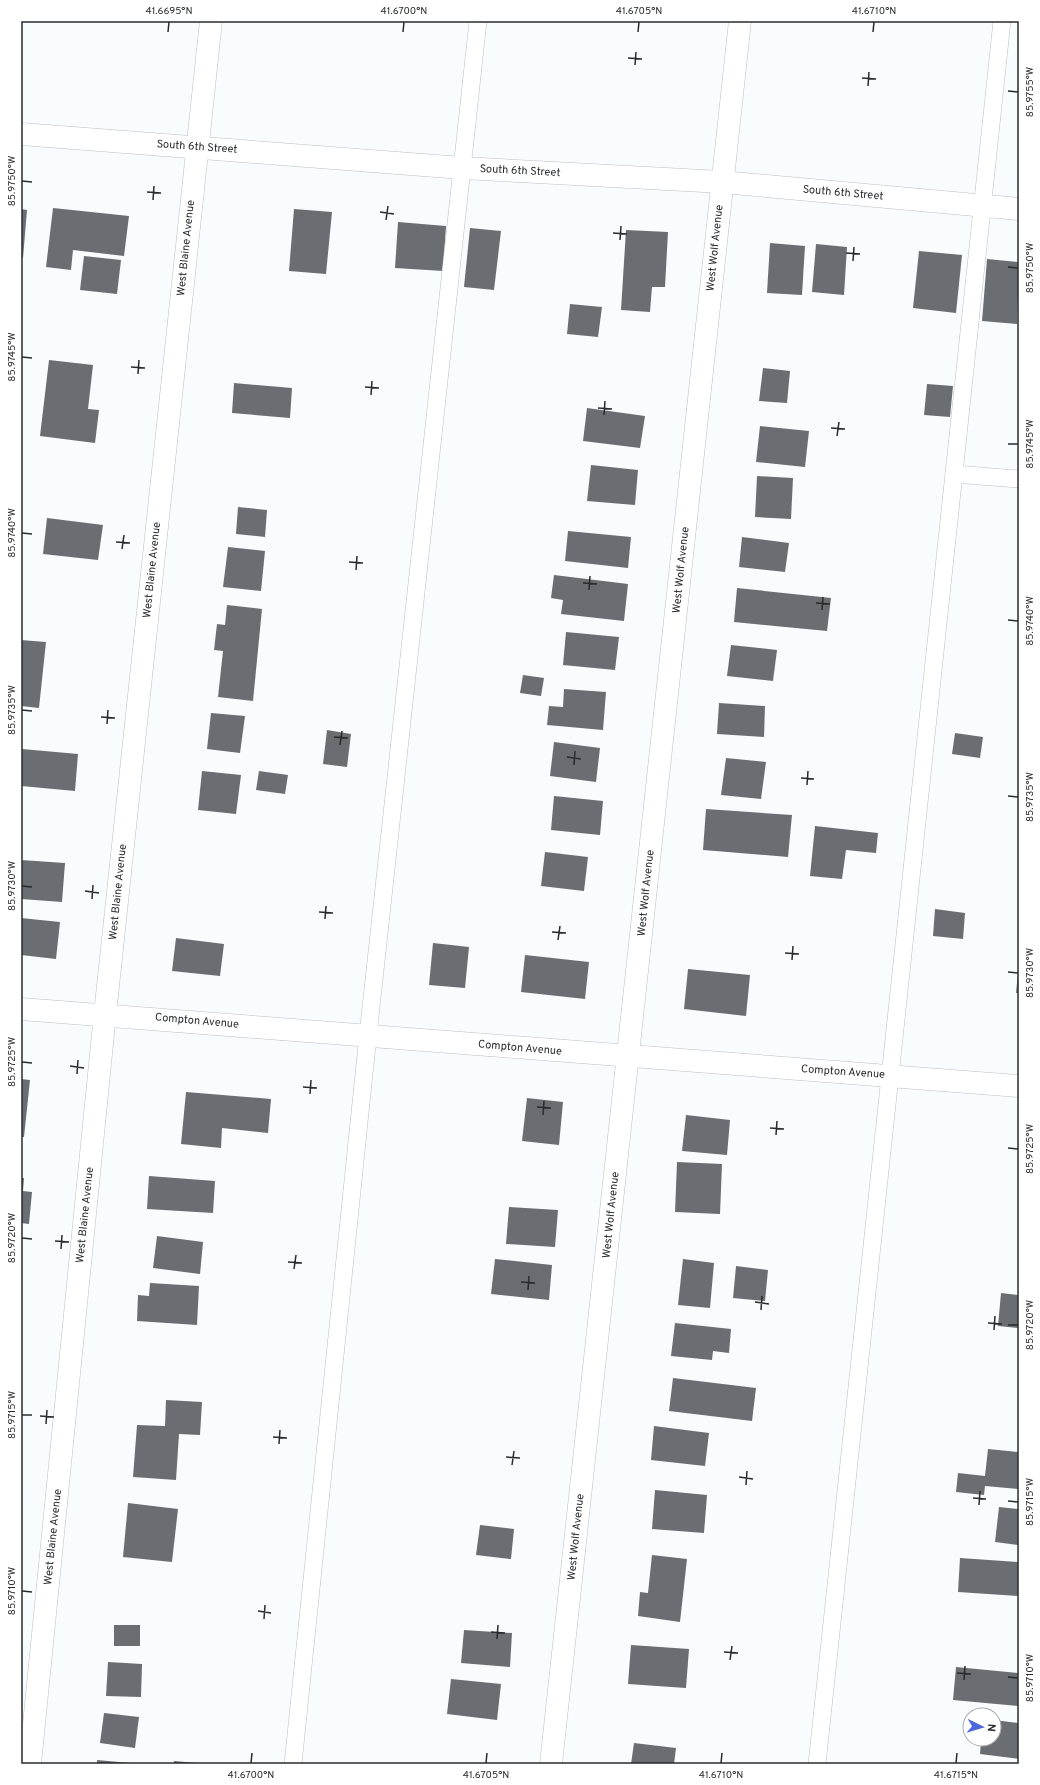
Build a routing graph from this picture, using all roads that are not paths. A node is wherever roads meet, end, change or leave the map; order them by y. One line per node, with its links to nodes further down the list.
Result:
1 (211, 21): 6 (street, West Blaine Avenue)
2 (478, 21): 7 (lane)
3 (740, 21): 8 (street, West Wolf Avenue)
4 (1002, 21): 9 (lane)
5 (21, 134): 6 (street, South 6th Street)
6 (197, 147): 7 (street, South 6th Street); 14 (street, West Blaine Avenue)
7 (462, 168): 8 (street, South 6th Street); 15 (lane)
8 (722, 182): 9 (street, South 6th Street); 16 (street, West Wolf Avenue)
9 (982, 206): 10 (street, South 6th Street); 11 (lane)
10 (1019, 209)
11 (954, 474): 12 (lane); 17 (lane)
12 (1019, 479)
13 (21, 1009): 14 (street, Compton Avenue)
14 (105, 1014): 15 (street, Compton Avenue); 19 (street, West Blaine Avenue)
15 (368, 1035): 16 (street, Compton Avenue); 20 (lane)
16 (628, 1057): 17 (street, Compton Avenue); 21 (street, West Wolf Avenue)
17 (890, 1076): 18 (street, Compton Avenue); 22 (lane)
18 (1019, 1086)
19 (30, 1764)
20 (292, 1764)
21 (551, 1764)
22 (817, 1764)

